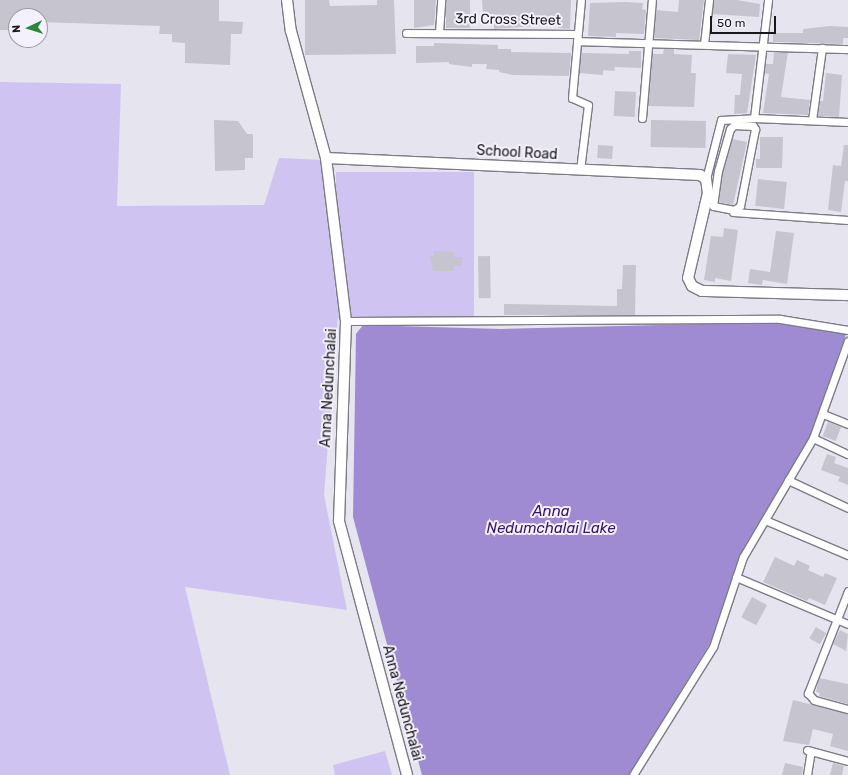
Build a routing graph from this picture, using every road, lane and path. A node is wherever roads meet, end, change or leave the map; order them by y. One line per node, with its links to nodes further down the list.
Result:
1 (287, 0): 19 (street, Anna Nedunchalai)
2 (441, 0): 7 (street)
3 (581, 0): 9 (street)
4 (652, 0): 10 (street)
5 (708, 0): 11 (street)
6 (768, 0): 12 (street)
7 (439, 32): 8 (street, 3rd Cross Street); 9 (street, 3rd Cross Street)
8 (406, 33)
9 (577, 37): 10 (street, 3rd Cross Street); 20 (street)
10 (647, 44): 11 (street, 3rd Cross Street); 15 (street)
11 (704, 44): 12 (street, 3rd Cross Street)
12 (764, 48): 13 (street, 3rd Cross Street); 16 (street)
13 (822, 48): 14 (street, 3rd Cross Street); 17 (street)
14 (848, 49)
15 (642, 118)
16 (754, 118): 17 (street); 21 (street)
17 (812, 120): 18 (street)
18 (848, 122)
19 (326, 158): 20 (street, School Road); 26 (street, Anna Nedunchalai)
20 (580, 170): 21 (street, School Road)
21 (708, 174): 22 (street); 23 (street)
22 (717, 174): 22 (street)
23 (705, 210): 24 (street); 25 (street)
24 (848, 220)
25 (848, 295)
26 (346, 321): 27 (street); 43 (street, Anna Nedunchalai)
27 (848, 330)
28 (848, 341): 29 (street)
29 (823, 414): 30 (street); 31 (street)
30 (848, 424)
31 (813, 438): 32 (street); 33 (street)
32 (848, 454)
33 (788, 480): 34 (street); 35 (street)
34 (848, 508)
35 (765, 520): 36 (street); 37 (street)
36 (848, 555)
37 (736, 577): 39 (street); 44 (street)
38 (848, 591): 39 (street)
39 (836, 619): 40 (street); 41 (street)
40 (848, 624)
41 (848, 709)
42 (848, 761): 45 (street)
43 (406, 775)
44 (633, 775)
45 (807, 775)

